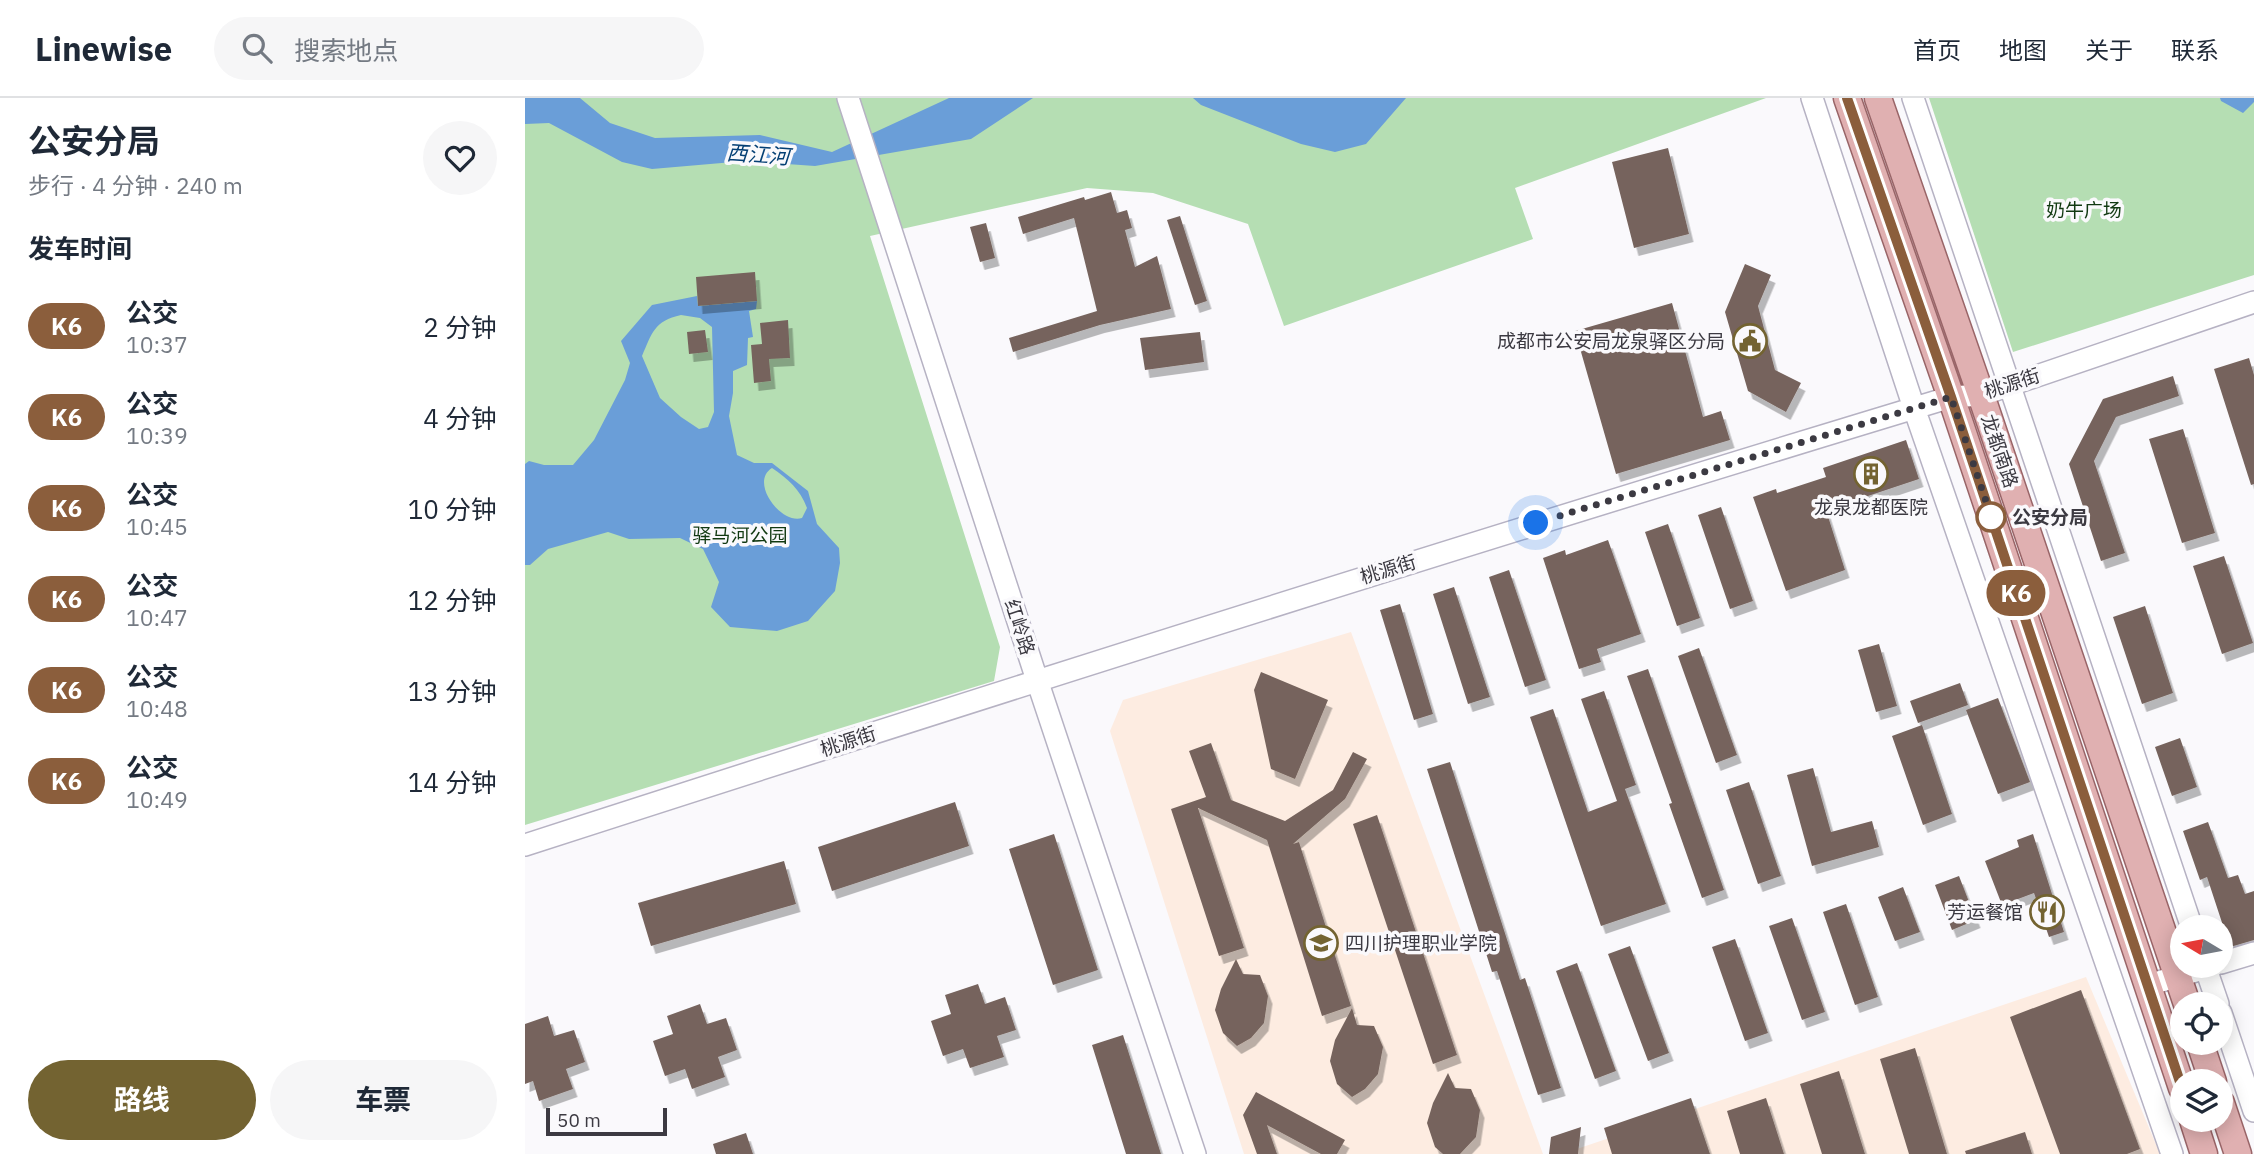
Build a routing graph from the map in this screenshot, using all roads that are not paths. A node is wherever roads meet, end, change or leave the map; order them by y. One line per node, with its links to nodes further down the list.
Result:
1 (848, 98): 11 (street, 红岭路)
2 (1812, 98): 10 (street)
3 (1847, 98): 9 (main road, 龙都南路)
4 (1878, 98): 8 (main road, 龙都南路)
5 (1913, 98): 7 (street)
6 (2254, 302): 7 (street, 桃源街)
7 (2010, 385): 8 (street, 桃源街); 13 (street)
8 (1981, 395): 9 (street, 桃源街); 14 (main road, 龙都南路)
9 (1951, 397): 10 (street, 桃源街); 18 (main road, 龙都南路)
10 (1914, 408): 11 (street, 桃源街); 25 (street)
11 (1037, 680): 12 (street, 桃源街); 24 (street, 红岭路)
12 (525, 845)
13 (2188, 915)
14 (2170, 953)
15 (2254, 953): 16 (street)
16 (2233, 959)
17 (2174, 978): 18 (street)
18 (2148, 985): 20 (main road, 龙都南路)
19 (2233, 1049): 21 (street)
20 (2176, 1069)
21 (2254, 1111)
22 (2197, 1132): 26 (main road)
23 (2231, 1132): 27 (main road)
24 (1195, 1154)
25 (2172, 1154)
26 (2204, 1154)
27 (2238, 1154)

